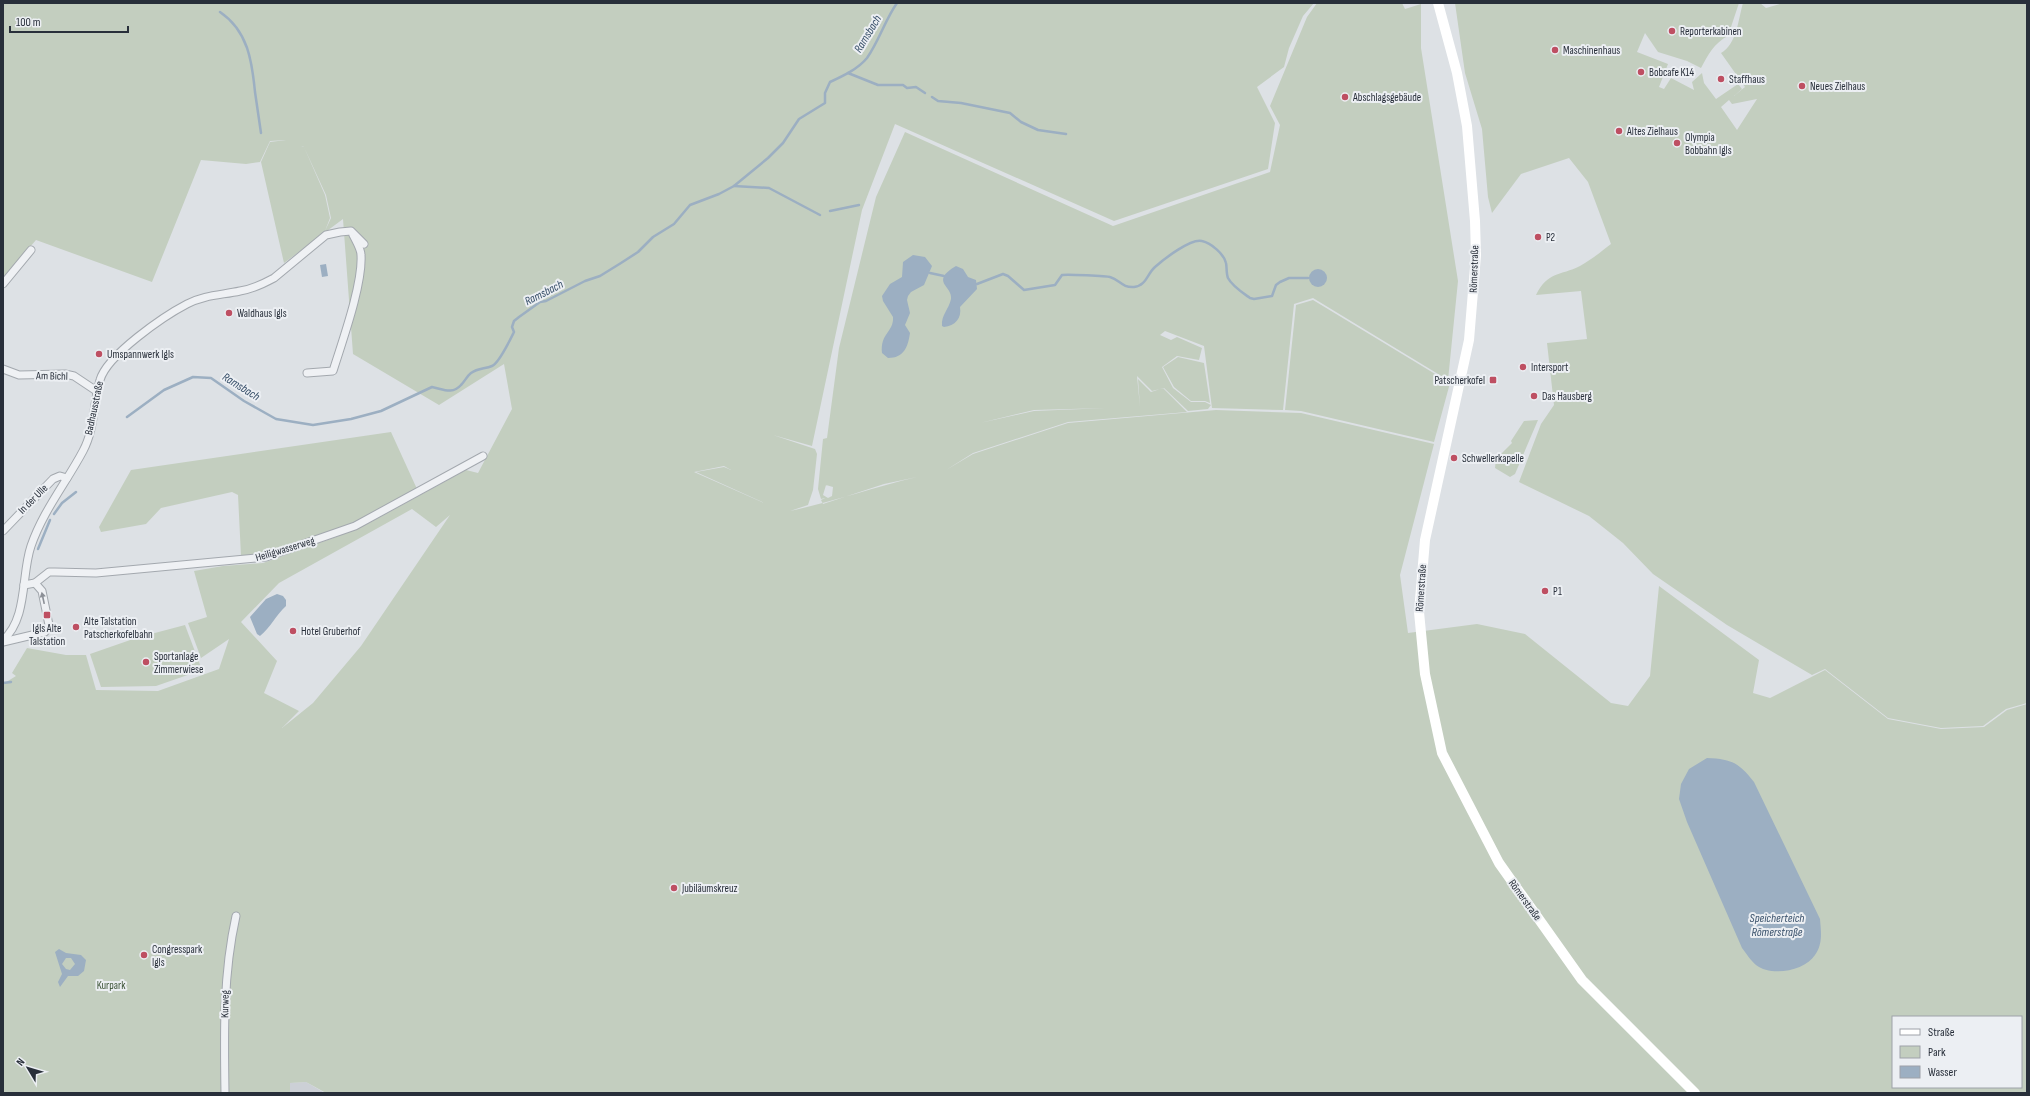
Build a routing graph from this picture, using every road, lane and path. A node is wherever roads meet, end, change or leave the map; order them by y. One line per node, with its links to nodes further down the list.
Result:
1 (1438, 3): 17 (main road, Römerstraße)
2 (351, 232): 3 (street); 7 (street); 8 (street, Badhausstraße)
3 (364, 244)
4 (31, 250): 5 (street)
5 (3, 284)
6 (3, 369): 8 (street, Am Bichl)
7 (307, 373)
8 (98, 392): 10 (street, Badhausstraße)
9 (483, 456): 12 (street, Heiligwasserweg)
10 (66, 478): 11 (street, In der Ulle); 13 (street, Badhausstraße)
11 (3, 530)
12 (35, 583): 13 (street, Heiligwasserweg); 14 (street, one-way to 12)
13 (24, 586): 14 (street, Badhausstraße)
14 (3, 641)
15 (236, 916): 16 (street, Kurweg)
16 (225, 1093)
17 (1695, 1093)

